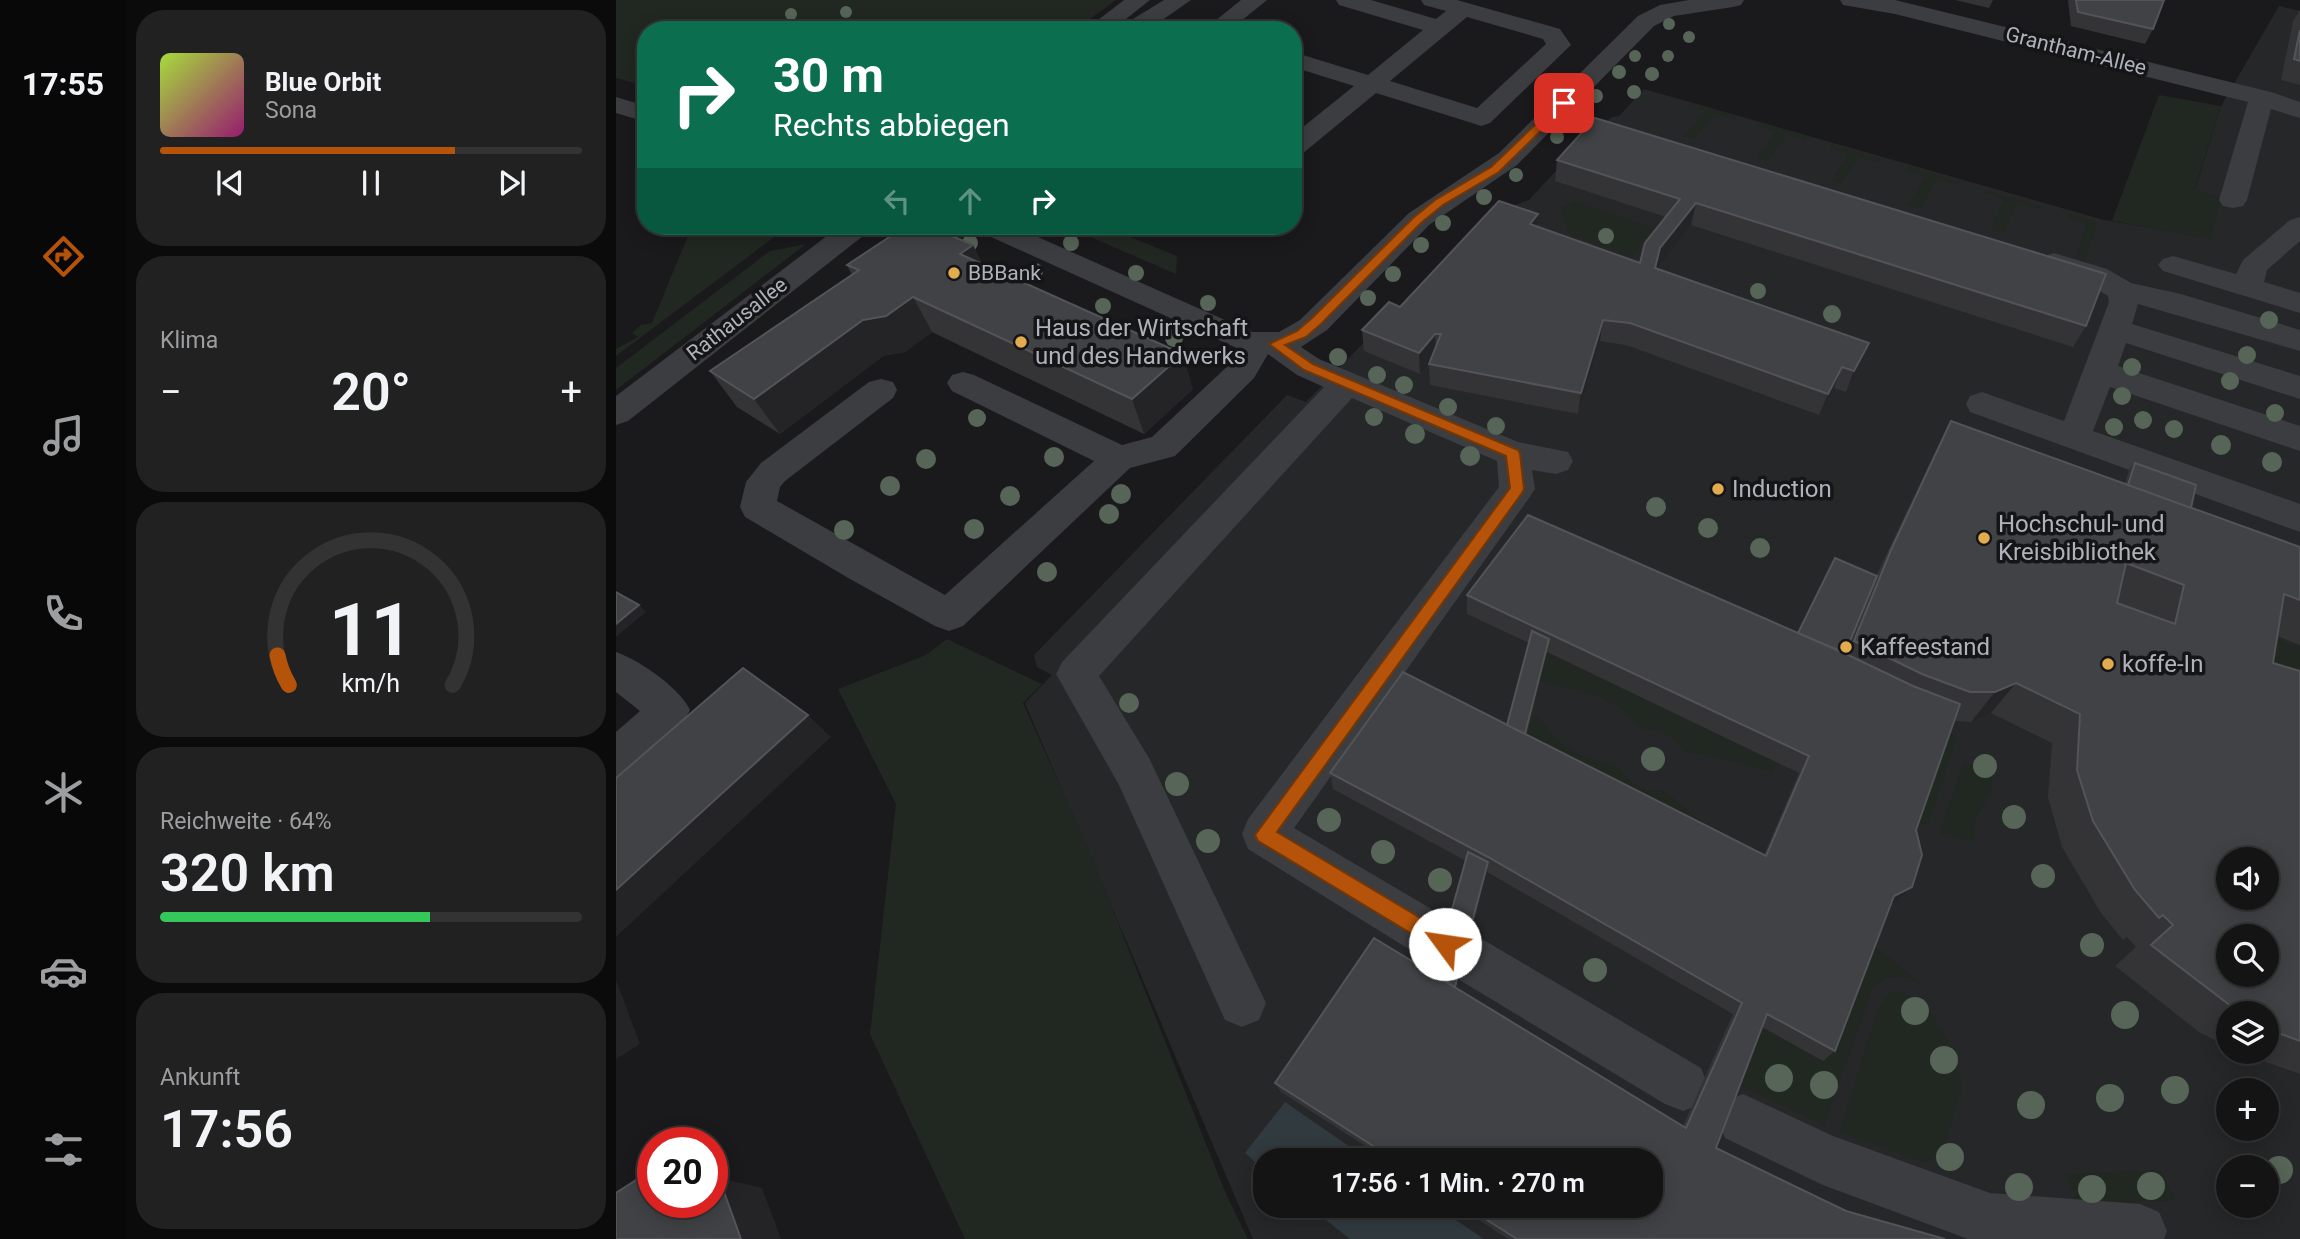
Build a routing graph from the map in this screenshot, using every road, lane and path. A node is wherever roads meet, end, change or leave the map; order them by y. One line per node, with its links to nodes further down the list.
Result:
1 (1139, 0): 10 (street)
2 (1180, 0): 11 (street)
3 (1256, 0): 12 (street)
4 (1347, 0): 13 (street)
5 (1432, 0): 9 (street)
6 (1733, 0): 8 (street)
7 (1851, 0): 16 (street, Grantham-Allee)
8 (1685, 3): 31 (street)
9 (1462, 9): 13 (street); 15 (street)
10 (1109, 21)
11 (1146, 21)
12 (1227, 21)
13 (1440, 28): 15 (street)
14 (1302, 62): 15 (street)
15 (1371, 84): 19 (street)
16 (2283, 98): 20 (street)
17 (616, 105): 18 (street)
18 (637, 111)
19 (1302, 141)
20 (2233, 200)
21 (2300, 226): 26 (street)
22 (846, 235): 38 (street, Rathausallee)
23 (1011, 235): 31 (street)
24 (2034, 256): 27 (street)
25 (2173, 265): 26 (street)
26 (2248, 287): 28 (street)
27 (2122, 291): 29 (street); 30 (street)
28 (2300, 303)
29 (2115, 329): 32 (street); 35 (street)
30 (2300, 341)
31 (1266, 344): 34 (street); 42 (street)
32 (2099, 372): 39 (street); 40 (street)
33 (963, 383): 42 (street)
34 (1347, 383): 41 (street); 47 (street)
35 (2300, 388)
36 (881, 390): 42 (street)
37 (1982, 404): 39 (street)
38 (616, 413)
39 (2074, 437): 44 (street)
40 (2300, 439)
41 (1513, 454): 43 (street); 48 (street)
42 (1119, 458)
43 (1556, 461)
44 (2300, 518)
45 (616, 669): 46 (street)
46 (616, 760)
47 (1242, 1003)
48 (1683, 1086)
49 (1743, 1121): 50 (street)
50 (2140, 1231)

